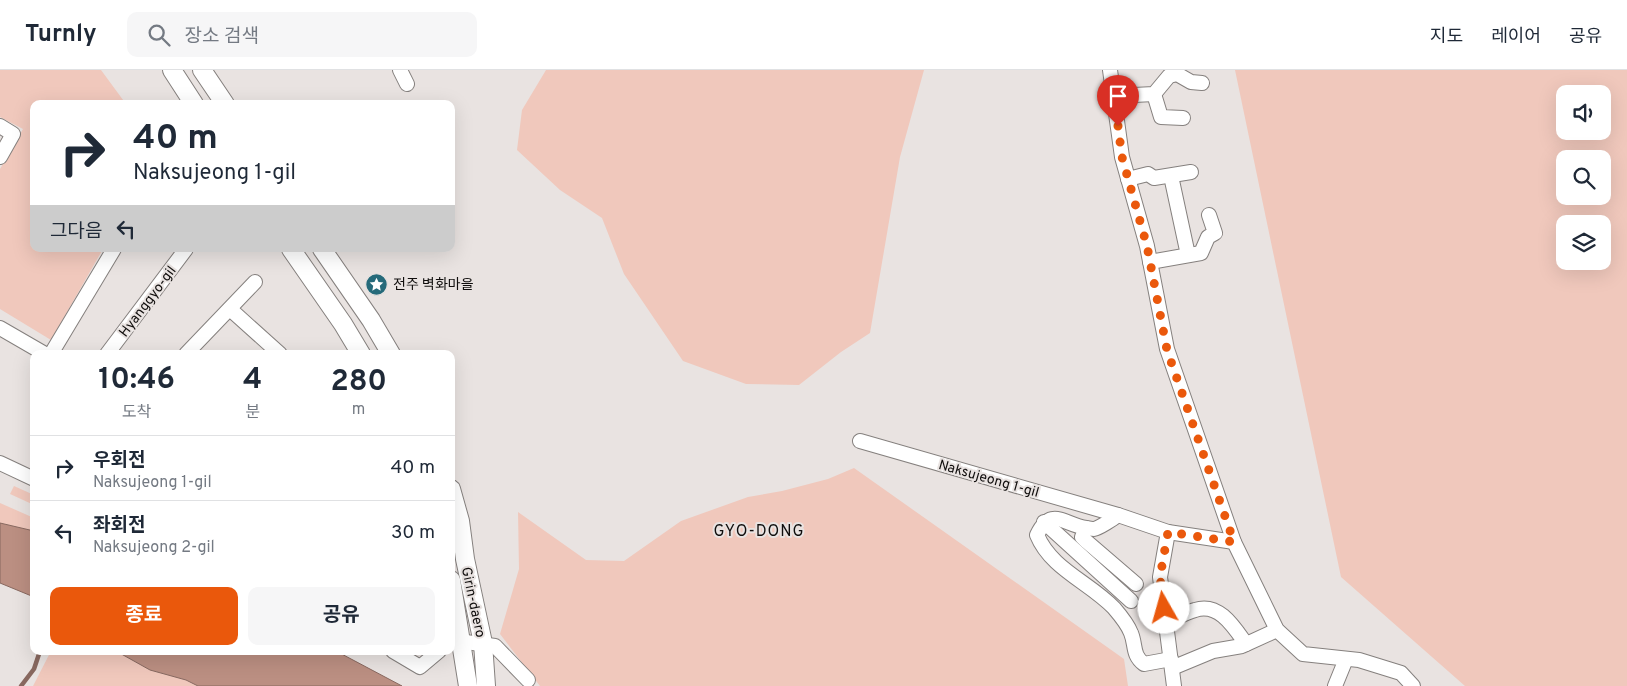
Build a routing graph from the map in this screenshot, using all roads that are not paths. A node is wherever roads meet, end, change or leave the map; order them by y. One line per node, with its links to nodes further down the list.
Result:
1 (172, 70): 9 (street)
2 (202, 70): 10 (street)
3 (400, 70): 6 (street)
4 (1110, 70): 8 (street)
5 (1202, 83): 7 (street)
6 (407, 84)
7 (1154, 94): 8 (street); 11 (street)
8 (1114, 96): 16 (street)
9 (191, 100)
10 (222, 100)
11 (1183, 118)
12 (0, 126): 13 (street)
13 (0, 157)
14 (1191, 172): 15 (street)
15 (1171, 176): 16 (street); 22 (street)
16 (1128, 179): 23 (street)
17 (1209, 215): 22 (street)
18 (112, 252): 28 (street)
19 (184, 252): 29 (street, Hyanggyo-gil)
20 (293, 252): 32 (street)
21 (324, 252): 33 (street)
22 (1188, 255): 23 (street)
23 (1150, 262): 42 (street)
24 (256, 282): 25 (street)
25 (230, 309): 30 (street); 31 (street)
26 (0, 328): 27 (street)
27 (38, 350)
28 (54, 350)
29 (110, 350)
30 (190, 350)
31 (276, 350)
32 (359, 350)
33 (389, 350)
34 (860, 441): 38 (street, Naksujeong 1-gil)
35 (0, 463): 36 (street)
36 (30, 477)
37 (455, 503): 48 (street, Girin-daero)
38 (1118, 515): 40 (street); 41 (street, Naksujeong 1-gil)
39 (1044, 522): 40 (street); 44 (street); 53 (street)
40 (1086, 528): 43 (street)
41 (1168, 532): 42 (street, Naksujeong 1-gil); 45 (street)
42 (1234, 542): 46 (street)
43 (1136, 584)
44 (1131, 601)
45 (1166, 622): 49 (street); 53 (street)
46 (1277, 630): 49 (street); 52 (street)
47 (456, 641): 48 (street); 55 (street, Girin-daero)
48 (483, 643): 54 (street); 56 (street, Girin-daero)
49 (1246, 644): 53 (street)
50 (400, 655): 51 (street)
51 (434, 655)
52 (1346, 659): 58 (street); 59 (street)
53 (1171, 664): 57 (street)
54 (528, 680)
55 (468, 686)
56 (486, 686)
57 (1174, 686)
58 (1335, 686)
59 (1413, 686)

